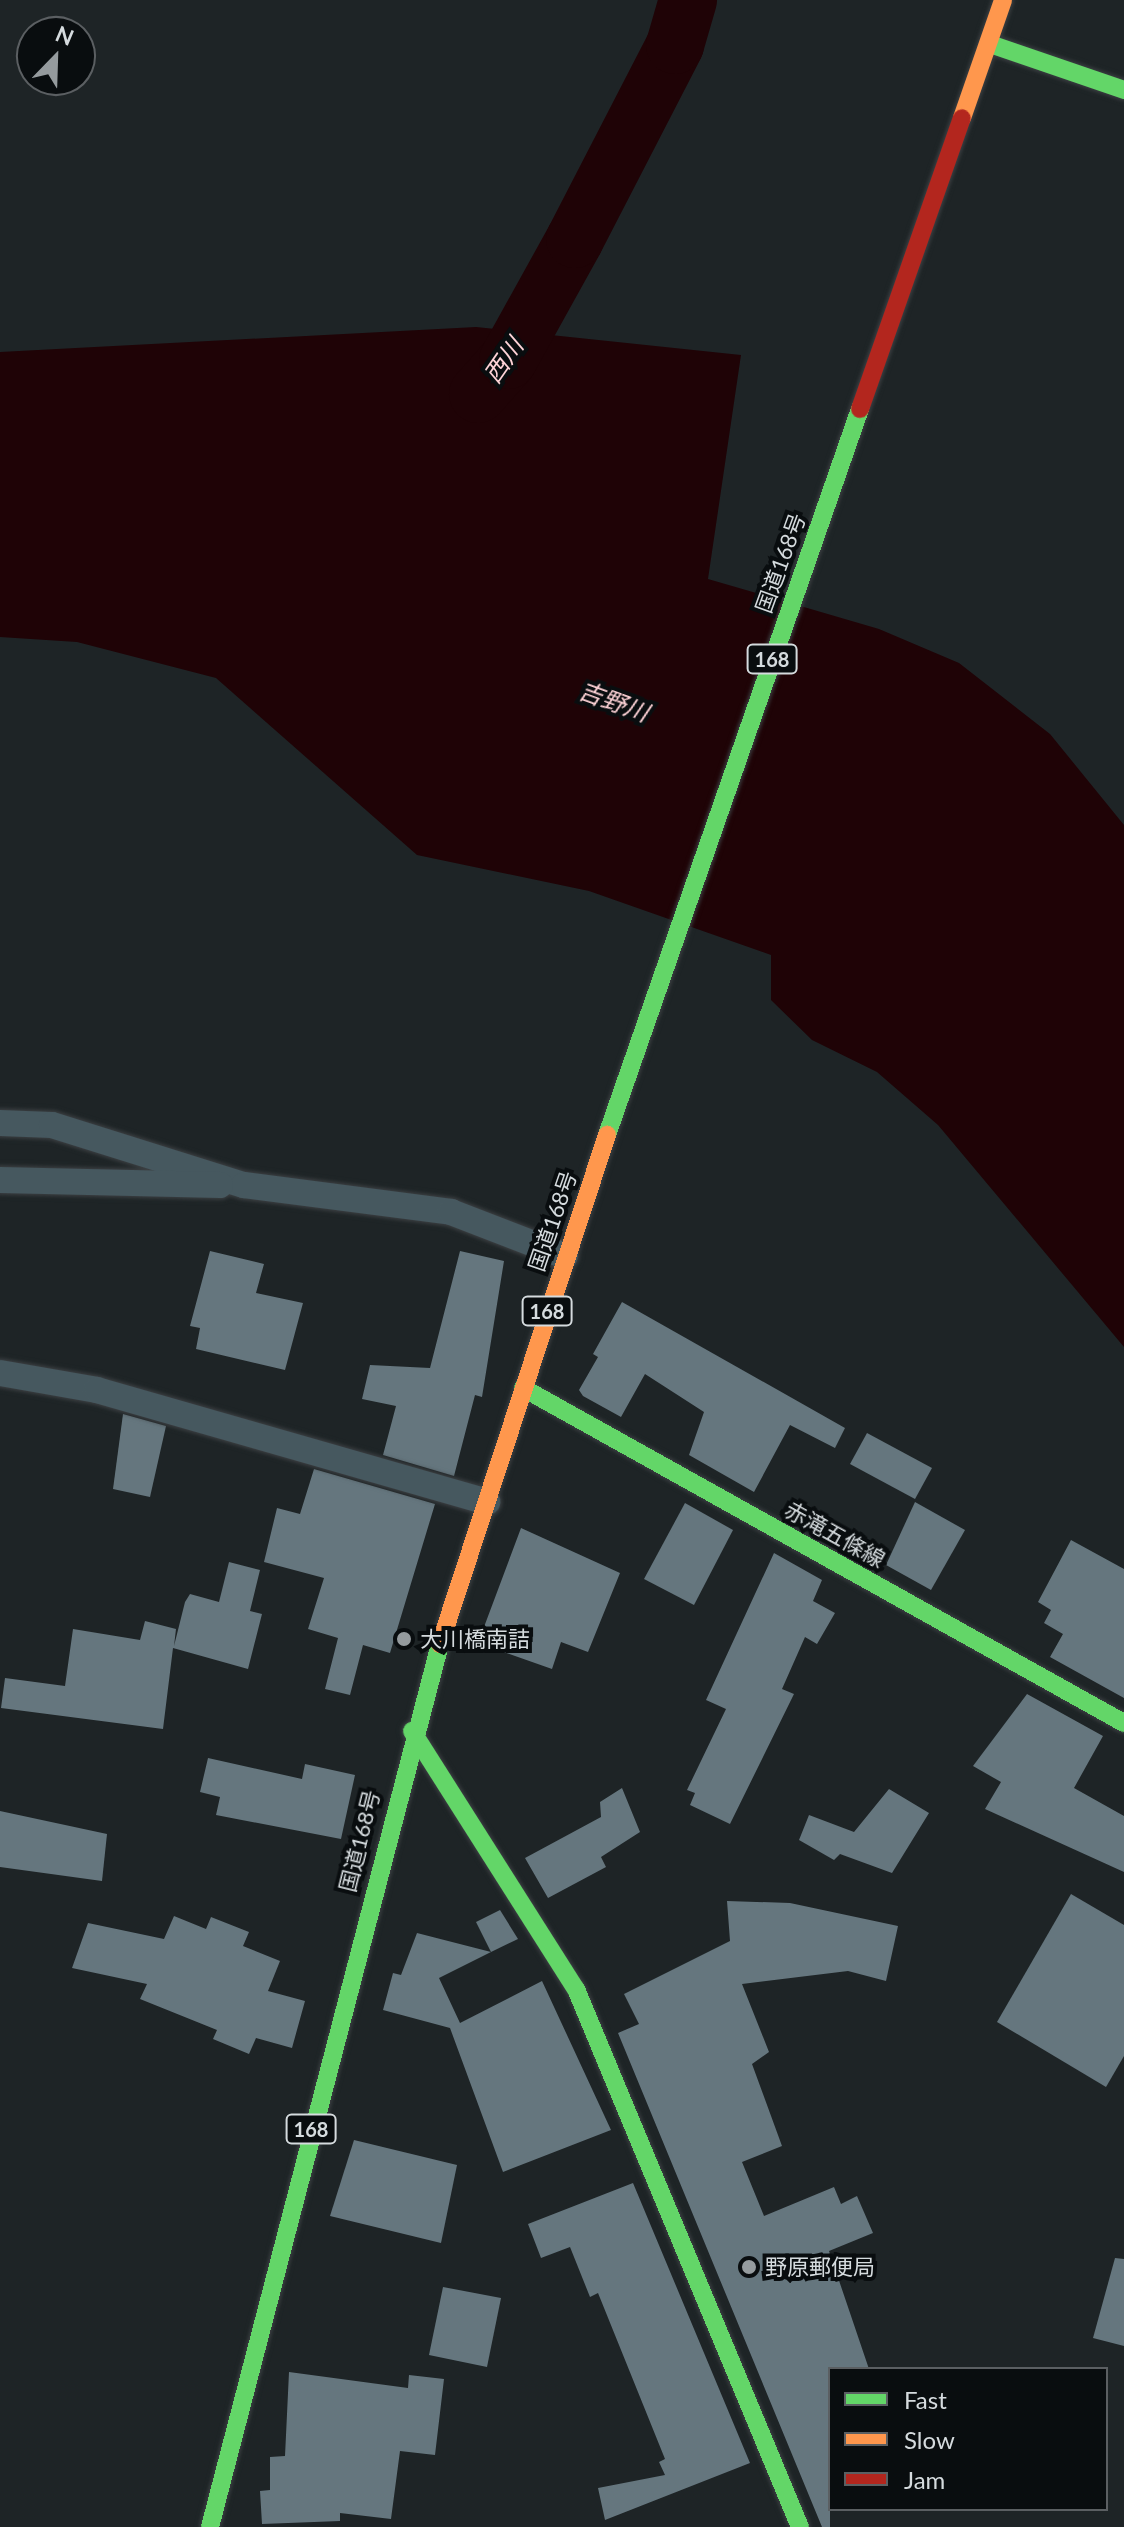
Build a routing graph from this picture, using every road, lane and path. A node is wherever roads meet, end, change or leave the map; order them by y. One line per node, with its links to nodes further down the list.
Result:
1 (1003, 0): 2 (main road, 国道168号 / 168)
2 (990, 44): 3 (main road); 7 (main road, 国道168号 / 168)
3 (1124, 90)
4 (0, 1123): 6 (street)
5 (0, 1180): 6 (street)
6 (244, 1185): 7 (street)
7 (569, 1245): 9 (main road, 国道168号 / 168)
8 (0, 1373): 10 (street)
9 (523, 1388): 10 (main road, 国道168号 / 168); 11 (main road, 赤滝五條線)
10 (487, 1502): 12 (main road, 国道168号 / 168)
11 (1124, 1723)
12 (412, 1731): 13 (main road, 国道168号 / 168); 14 (main road)
13 (210, 2527)
14 (800, 2527)

